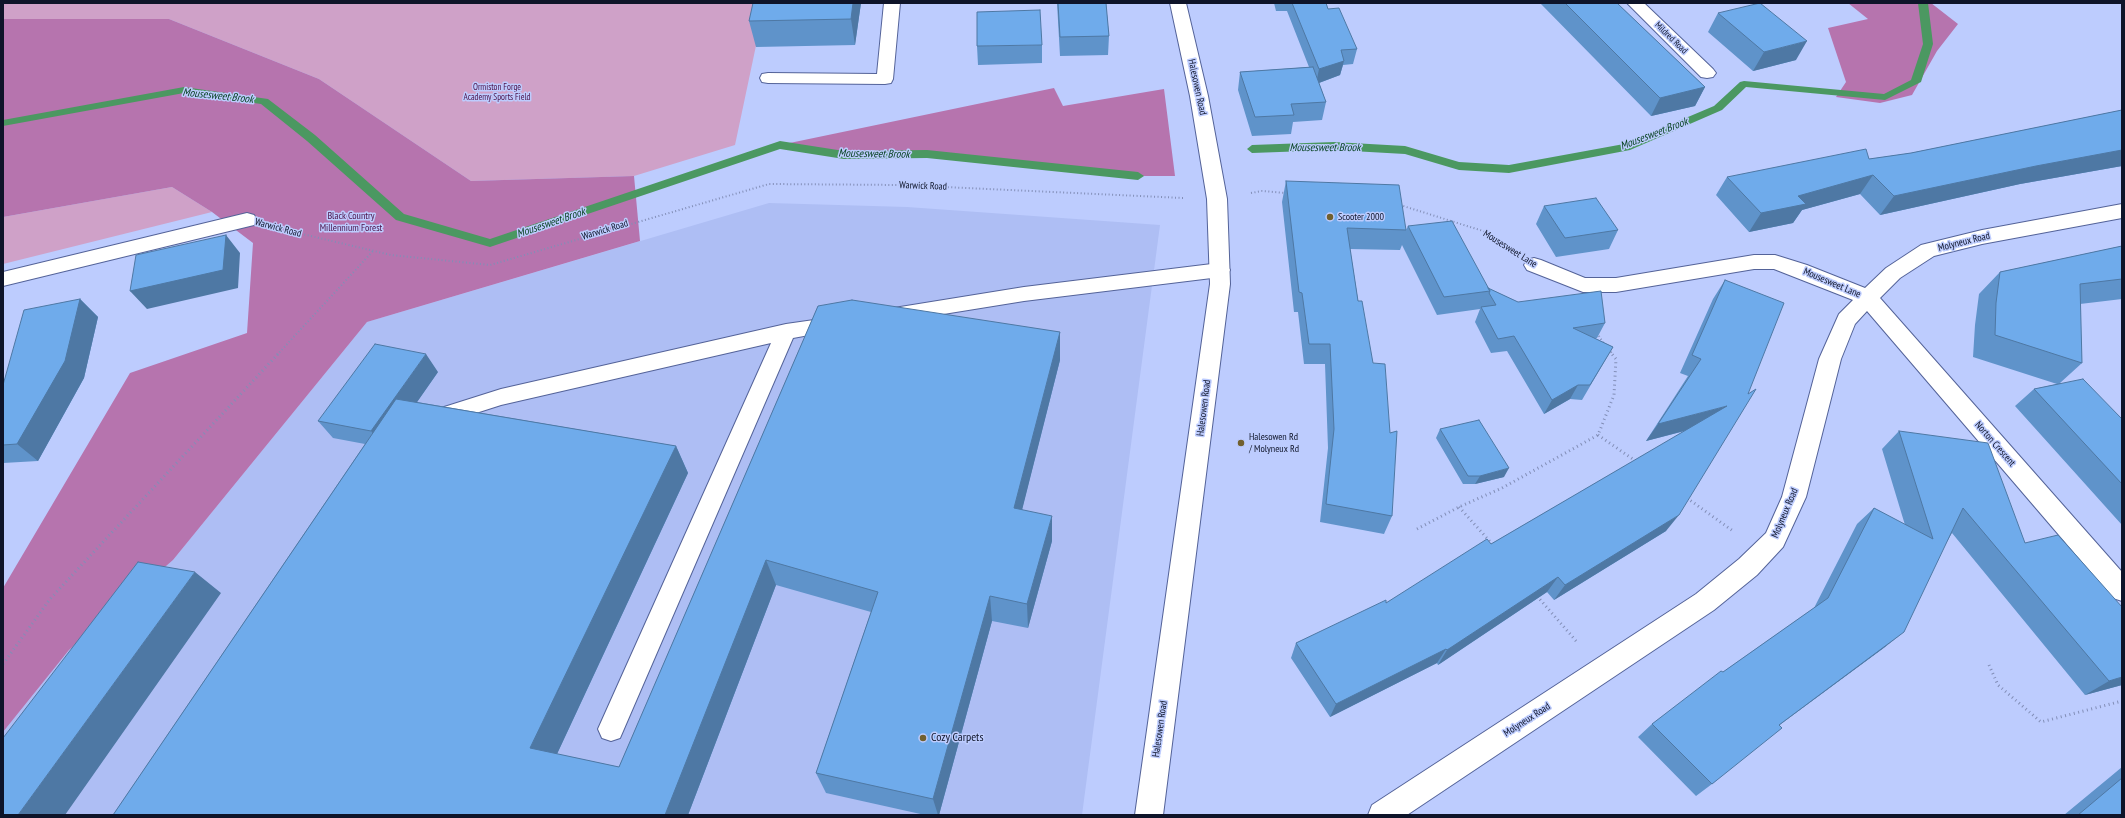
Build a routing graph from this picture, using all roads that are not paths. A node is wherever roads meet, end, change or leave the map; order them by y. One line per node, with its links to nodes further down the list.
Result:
1 (892, 3): 5 (lane)
2 (1178, 3): 9 (street, Halesowen Road)
3 (1634, 3): 4 (street, Mildred Road)
4 (1707, 73)
5 (768, 78)
6 (2122, 211): 11 (street, Molyneux Road)
7 (247, 220): 10 (street, Warwick Road)
8 (1534, 265): 11 (street, Mousesweet Lane)
9 (1220, 270): 12 (lane); 18 (street, Halesowen Road)
10 (3, 278)
11 (1868, 298): 16 (street, Norton Crescent); 19 (street, Molyneux Road)
12 (878, 318)
13 (855, 321): 14 (lane)
14 (786, 332): 15 (lane); 17 (lane)
15 (448, 414)
16 (2122, 590)
17 (612, 729)
18 (1149, 815)
19 (1382, 815)

